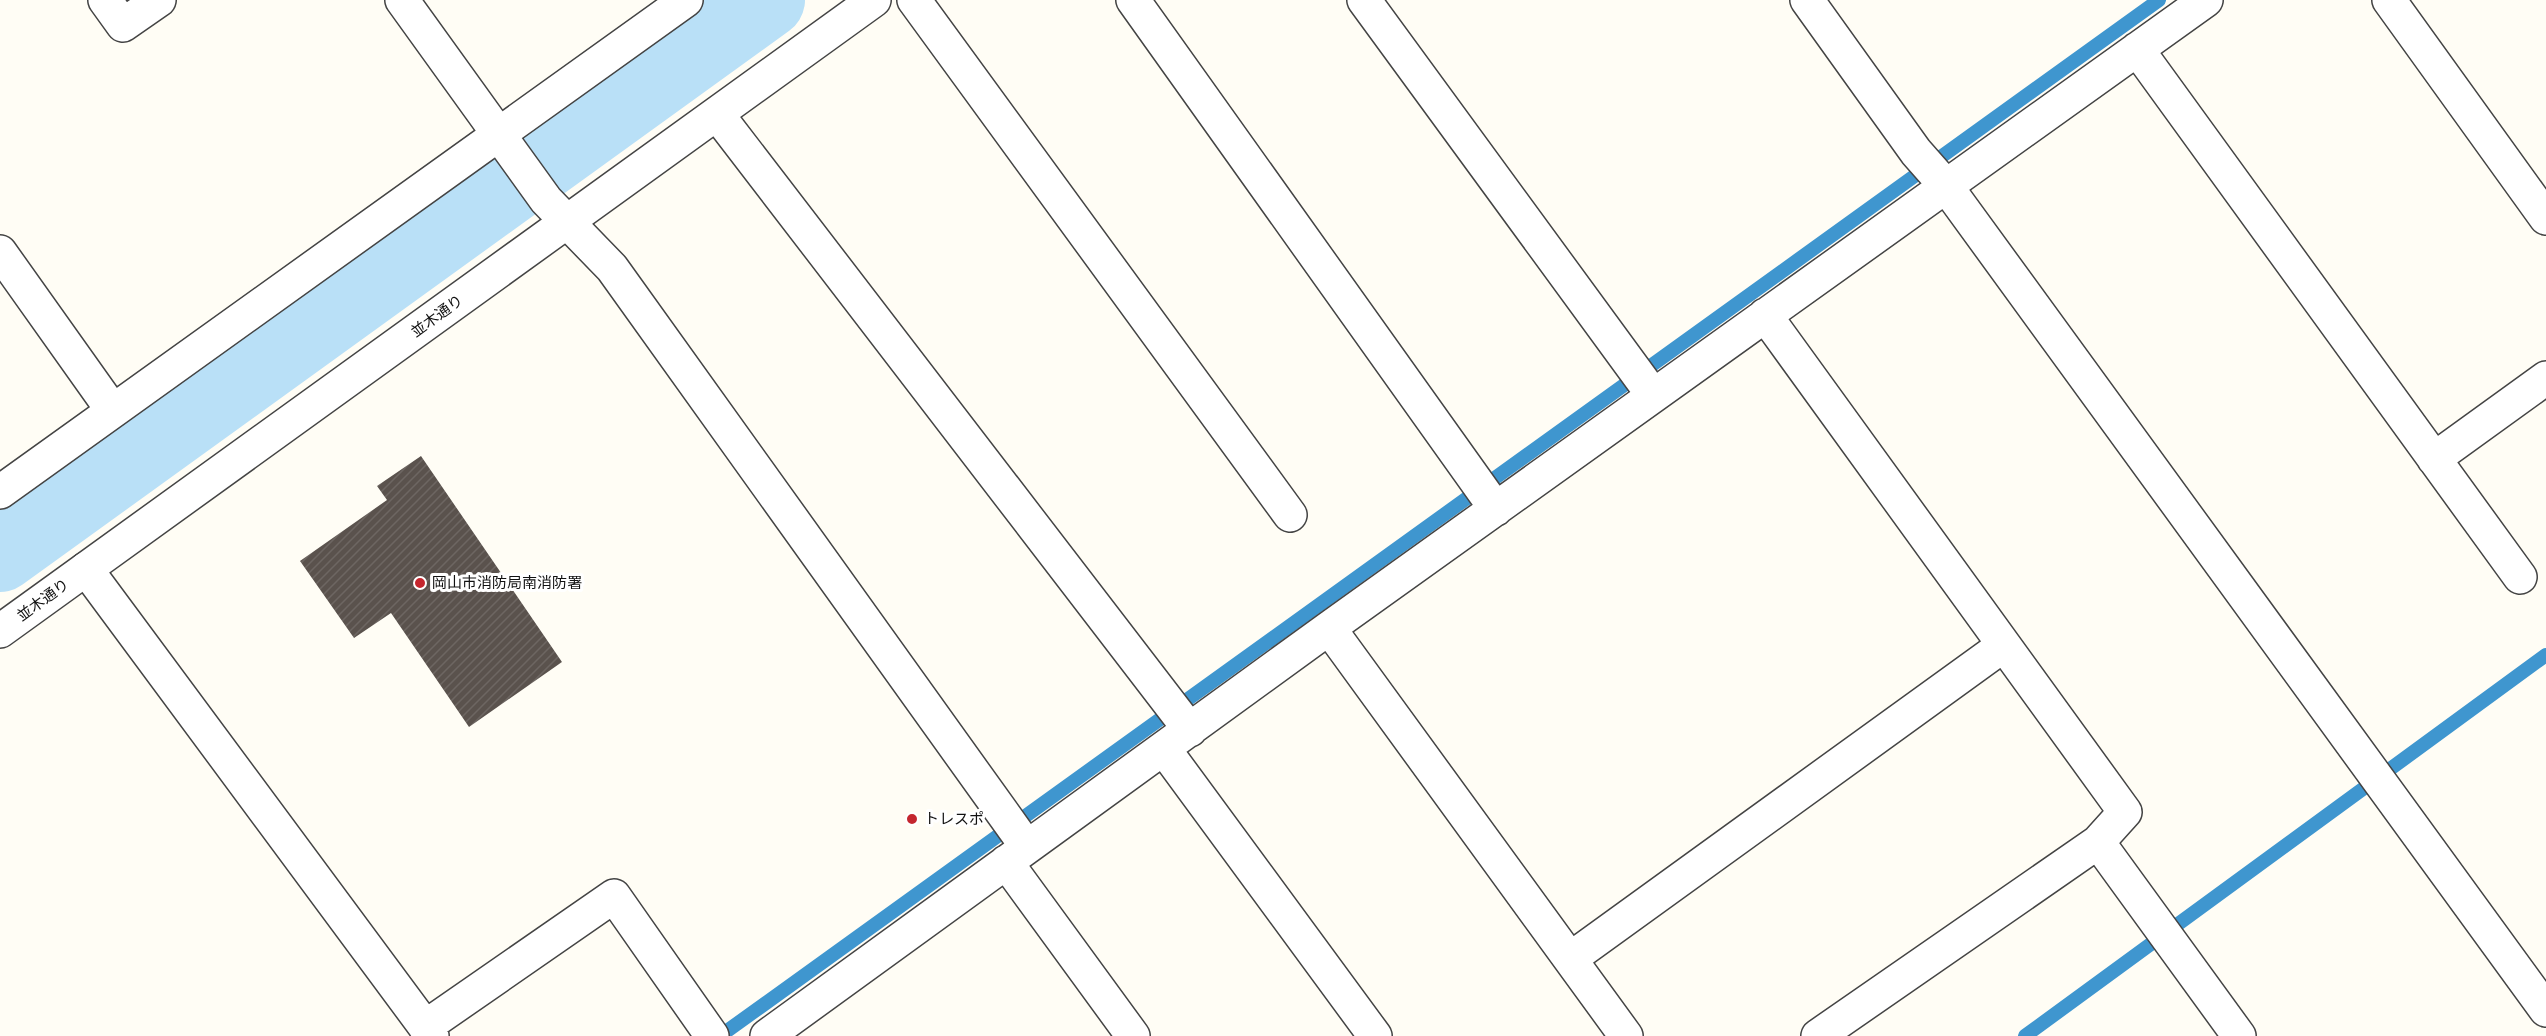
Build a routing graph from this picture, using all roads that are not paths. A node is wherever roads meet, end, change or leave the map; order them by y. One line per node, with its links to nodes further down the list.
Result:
1 (105, 0): 2 (street)
2 (159, 0)
3 (402, 0): 15 (street)
4 (686, 0): 12 (street)
5 (874, 0): 14 (street, 並木通り)
6 (914, 0): 27 (street)
7 (1132, 0): 26 (street)
8 (1364, 0): 22 (street)
9 (1807, 0): 16 (street)
10 (2206, 0): 13 (street)
11 (2389, 0): 18 (street)
12 (646, 11): 15 (street)
13 (2137, 49): 16 (street); 24 (street)
14 (717, 114): 17 (street, 並木通り); 33 (street)
15 (504, 142): 17 (street); 23 (street)
16 (1932, 171): 20 (street); 38 (street)
17 (557, 212): 28 (street, 並木通り); 35 (street)
18 (2546, 218)
19 (0, 252): 23 (street)
20 (1765, 315): 22 (street); 32 (street)
21 (2546, 378): 24 (street)
22 (1642, 380): 26 (street)
23 (113, 411): 25 (street)
24 (2434, 459): 29 (street)
25 (0, 492)
26 (1486, 495): 30 (street)
27 (1290, 515)
28 (86, 569): 31 (street, 並木通り); 39 (street)
29 (2520, 577)
30 (1329, 628): 33 (street); 37 (street)
31 (0, 632)
32 (2004, 645): 36 (street); 37 (street)
33 (1180, 716): 34 (street)
34 (1164, 749): 35 (street); 43 (street)
35 (1013, 839): 41 (street); 42 (street)
36 (2098, 842): 45 (street); 46 (street)
37 (1570, 959): 44 (street)
38 (2546, 1010)
39 (429, 1031): 40 (street)
40 (709, 1032)
41 (766, 1036)
42 (1132, 1036)
43 (1375, 1036)
44 (1626, 1036)
45 (1818, 1036)
46 (2239, 1036)

